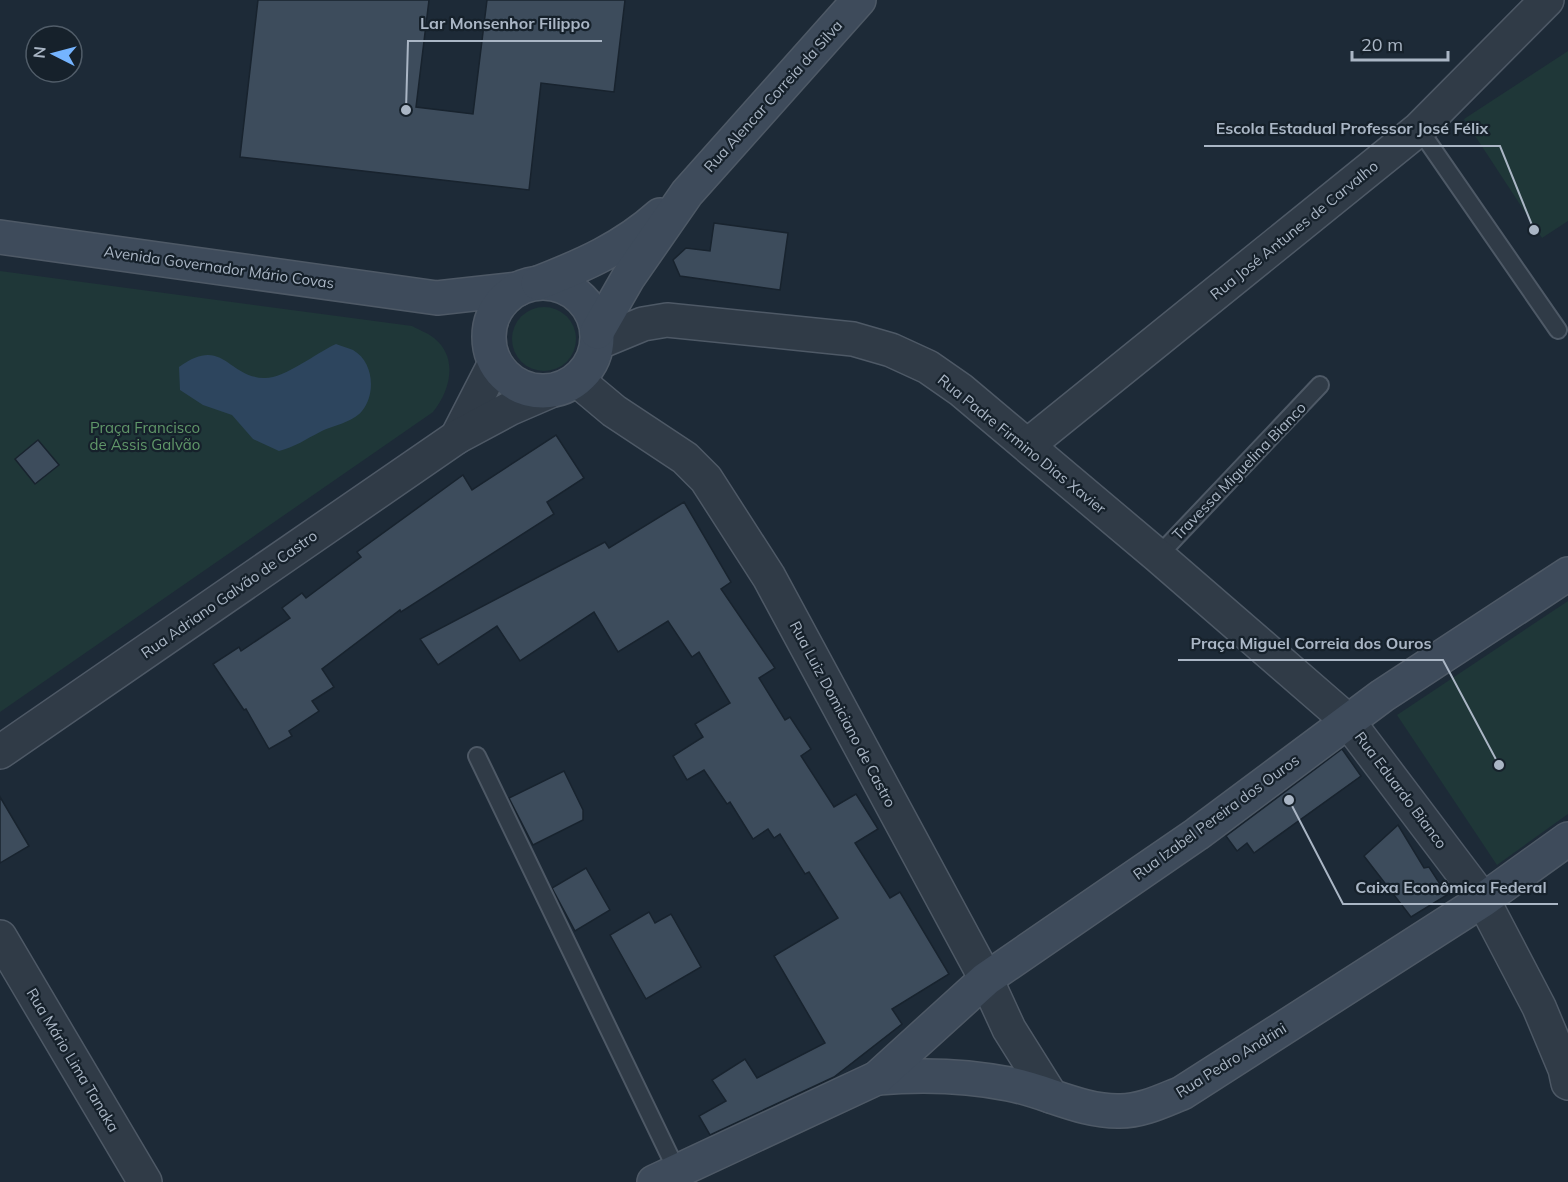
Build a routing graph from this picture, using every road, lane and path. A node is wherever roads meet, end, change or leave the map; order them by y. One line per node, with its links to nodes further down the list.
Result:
1 (859, 0): 4 (street, Rua Alencar Correia da Silva)
2 (1547, 0): 3 (street, Rua José Antunes de Carvalho)
3 (1419, 129): 8 (lane); 14 (street, Rua José Antunes de Carvalho)
4 (687, 193): 6 (street, Rua Alencar Correia da Silva); 9 (street, Rua Alencar Correia da Silva)
5 (0, 237): 7 (street, Avenida Governador Mário Covas)
6 (528, 286): 7 (street, Avenida Governador Mário Covas); 9 (street); 10 (street)
7 (437, 298): 10 (street)
8 (1558, 330)
9 (597, 338): 12 (street); 14 (street, Rua Padre Firmino Dias Xavier)
10 (492, 353): 12 (street); 13 (street, Rua Adriano Galvão de Castro)
11 (1320, 385): 15 (lane, Travessa Miguelina Bianco)
12 (563, 386): 13 (street, Rua Adriano Galvão de Castro); 23 (street, Rua Luiz Domiciano de Castro)
13 (457, 437): 18 (street, Rua Adriano Galvão de Castro)
14 (1028, 445): 15 (street, Rua Padre Firmino Dias Xavier)
15 (1158, 556): 17 (street, Rua Padre Firmino Dias Xavier)
16 (1568, 574): 17 (street, Rua Izabel Pereira dos Ouros)
17 (1347, 720): 21 (street, Rua Eduardo Bianco); 23 (street, Rua Izabel Pereira dos Ouros)
18 (0, 752)
19 (477, 756): 27 (lane)
20 (1568, 838): 21 (street, Rua Pedro Andrini)
21 (1483, 900): 25 (street, Rua Eduardo Bianco); 26 (street, Rua Pedro Andrini)
22 (0, 937): 28 (street, Rua Mário Lima Tanaka)
23 (986, 979): 24 (street, Rua Izabel Pereira dos Ouros); 26 (street, Rua Luiz Domiciano de Castro)
24 (877, 1078): 26 (street, Rua Pedro Andrini); 27 (street)
25 (1568, 1083)
26 (1051, 1096)
27 (666, 1177)
28 (146, 1182)

